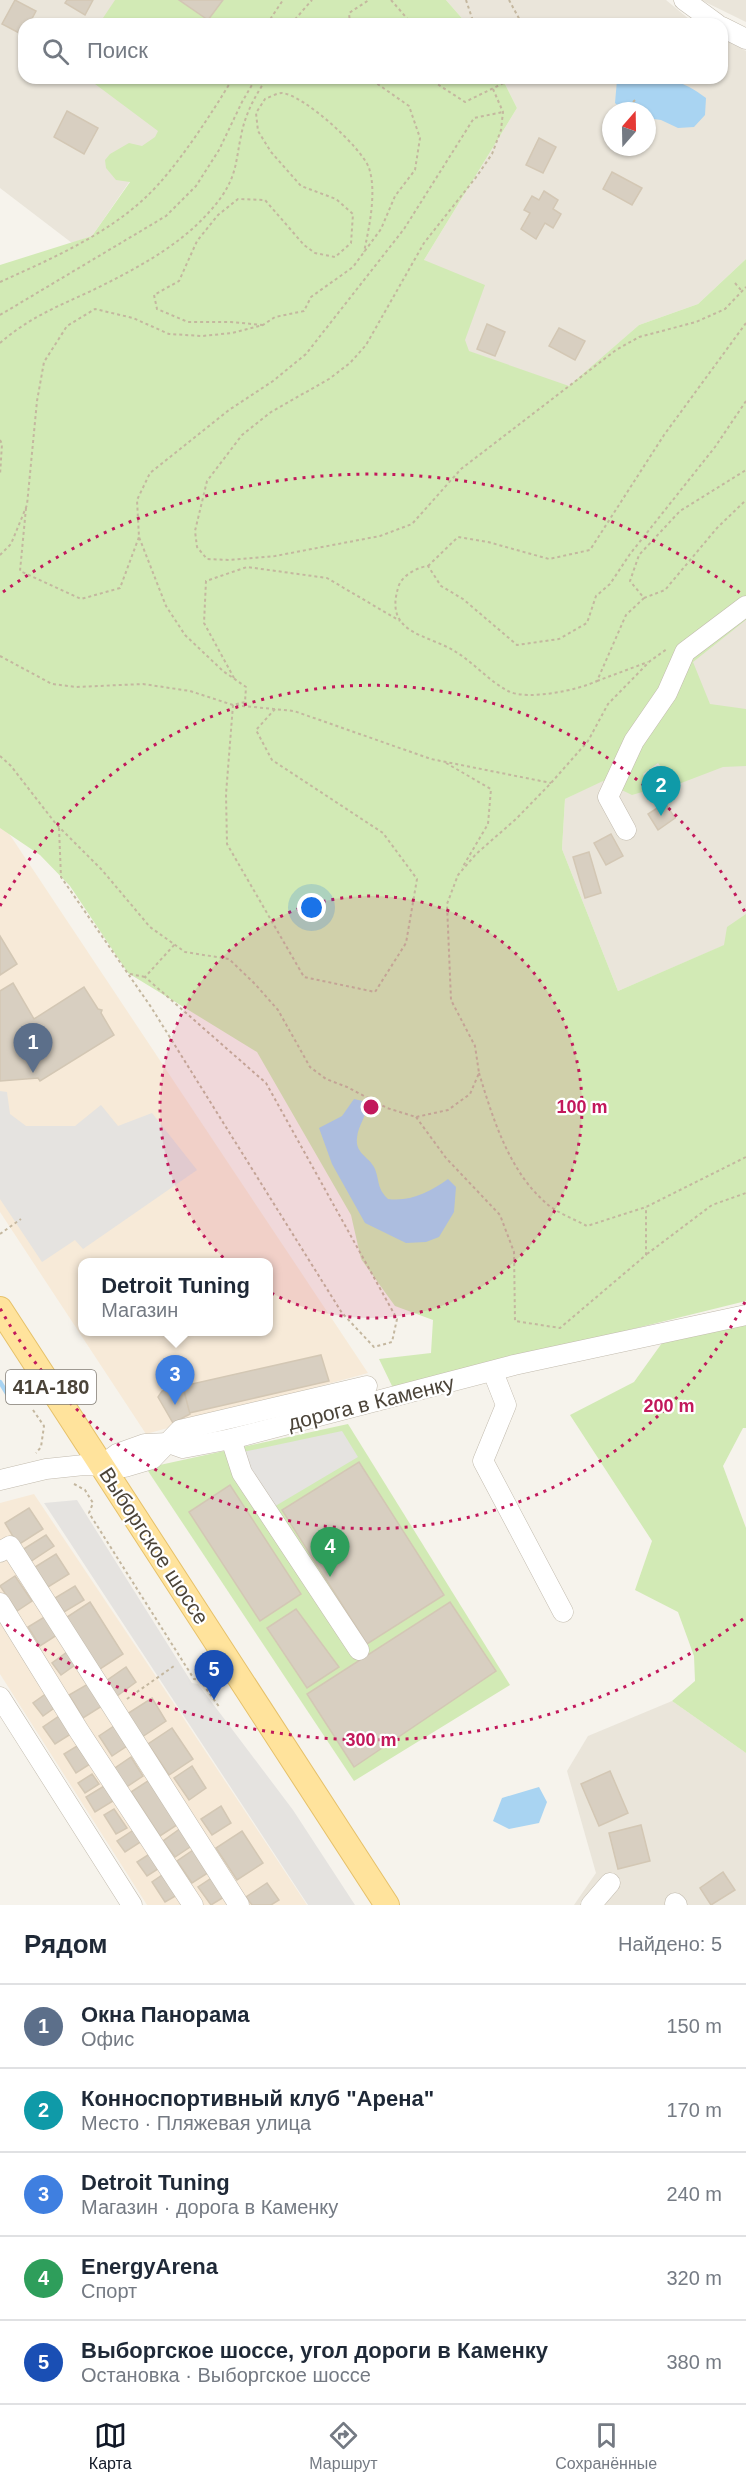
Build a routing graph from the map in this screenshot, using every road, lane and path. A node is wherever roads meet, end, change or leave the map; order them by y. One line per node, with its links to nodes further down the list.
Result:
1 (284, 0): 8 (path)
2 (312, 0): 9 (path)
3 (369, 0): 10 (path)
4 (391, 0): 11 (path)
5 (466, 0): 12 (path)
6 (509, 0): 13 (path)
7 (684, 0): 14 (street)
8 (271, 18)
9 (296, 18)
10 (349, 18)
11 (407, 18)
12 (472, 18)
13 (519, 18)
14 (709, 18)
15 (728, 30): 16 (street)
16 (746, 39)
17 (229, 84): 26 (path)
18 (252, 84): 30 (path)
19 (263, 84): 35 (path)
20 (378, 84): 25 (path)
21 (437, 84): 23 (path)
22 (503, 84): 23 (path)
23 (493, 89): 24 (path)
24 (503, 112): 29 (path); 42 (path)
25 (364, 252): 32 (path); 32 (path)
26 (0, 282)
27 (735, 283): 29 (path)
28 (746, 286): 29 (path)
29 (741, 290)
30 (0, 315)
31 (746, 323): 33 (path)
32 (263, 325): 41 (path)
33 (742, 329): 34 (path); 44 (path)
34 (746, 333)
35 (0, 343)
36 (746, 401): 44 (path)
37 (0, 440): 39 (path)
38 (746, 470): 45 (path)
39 (0, 475)
40 (746, 500): 45 (path)
41 (27, 506): 42 (path); 43 (path)
42 (139, 537): 51 (path)
43 (0, 555)
44 (428, 566): 47 (path)
45 (644, 598): 52 (path)
46 (746, 606): 59 (street)
47 (400, 621): 51 (path); 52 (path)
48 (667, 649): 50 (path)
49 (0, 657): 53 (path)
50 (650, 661): 52 (path); 57 (path)
51 (235, 679): 53 (path)
52 (597, 681)
53 (233, 705): 54 (path); 54 (path)
54 (275, 709): 56 (path)
55 (0, 756): 58 (path)
56 (443, 761): 57 (path); 60 (path)
57 (551, 783): 60 (path)
58 (59, 828): 61 (path); 62 (path)
59 (626, 830)
60 (458, 875): 64 (path)
61 (175, 944): 63 (path); 65 (path)
62 (129, 973): 63 (path); 63 (path)
63 (145, 977)
64 (479, 1073): 65 (path); 68 (path)
65 (416, 1118): 71 (path)
66 (746, 1157): 68 (path)
67 (746, 1193): 71 (path)
68 (646, 1207): 71 (path)
69 (21, 1220): 70 (path)
70 (0, 1234)
71 (646, 1255)
72 (0, 1309): 81 (main road, Выборгское шоссе / 41А-180)
73 (746, 1315): 75 (street, дорога в Каменку)
74 (0, 1336): 81 (main road, Выборгское шоссе / 41А-180)
75 (493, 1372): 78 (street, дорога в Каменку); 85 (street)
76 (367, 1386): 79 (street)
77 (33, 1410): 80 (path)
78 (231, 1438): 79 (street, дорога в Каменку); 86 (street)
79 (169, 1443): 81 (street)
80 (28, 1455)
81 (85, 1471): 82 (street); 88 (path); 93 (main road, Выборгское шоссе / 41А-180); 94 (main road, Выборгское шоссе / 41А-180)
82 (0, 1480)
83 (0, 1552): 92 (street)
84 (0, 1603): 91 (street)
85 (563, 1612)
86 (359, 1650)
87 (0, 1697): 90 (street)
88 (220, 1708)
89 (610, 1883): 95 (street)
90 (132, 1905)
91 (193, 1905)
92 (239, 1905)
93 (369, 1905)
94 (387, 1905)
95 (591, 1905)

